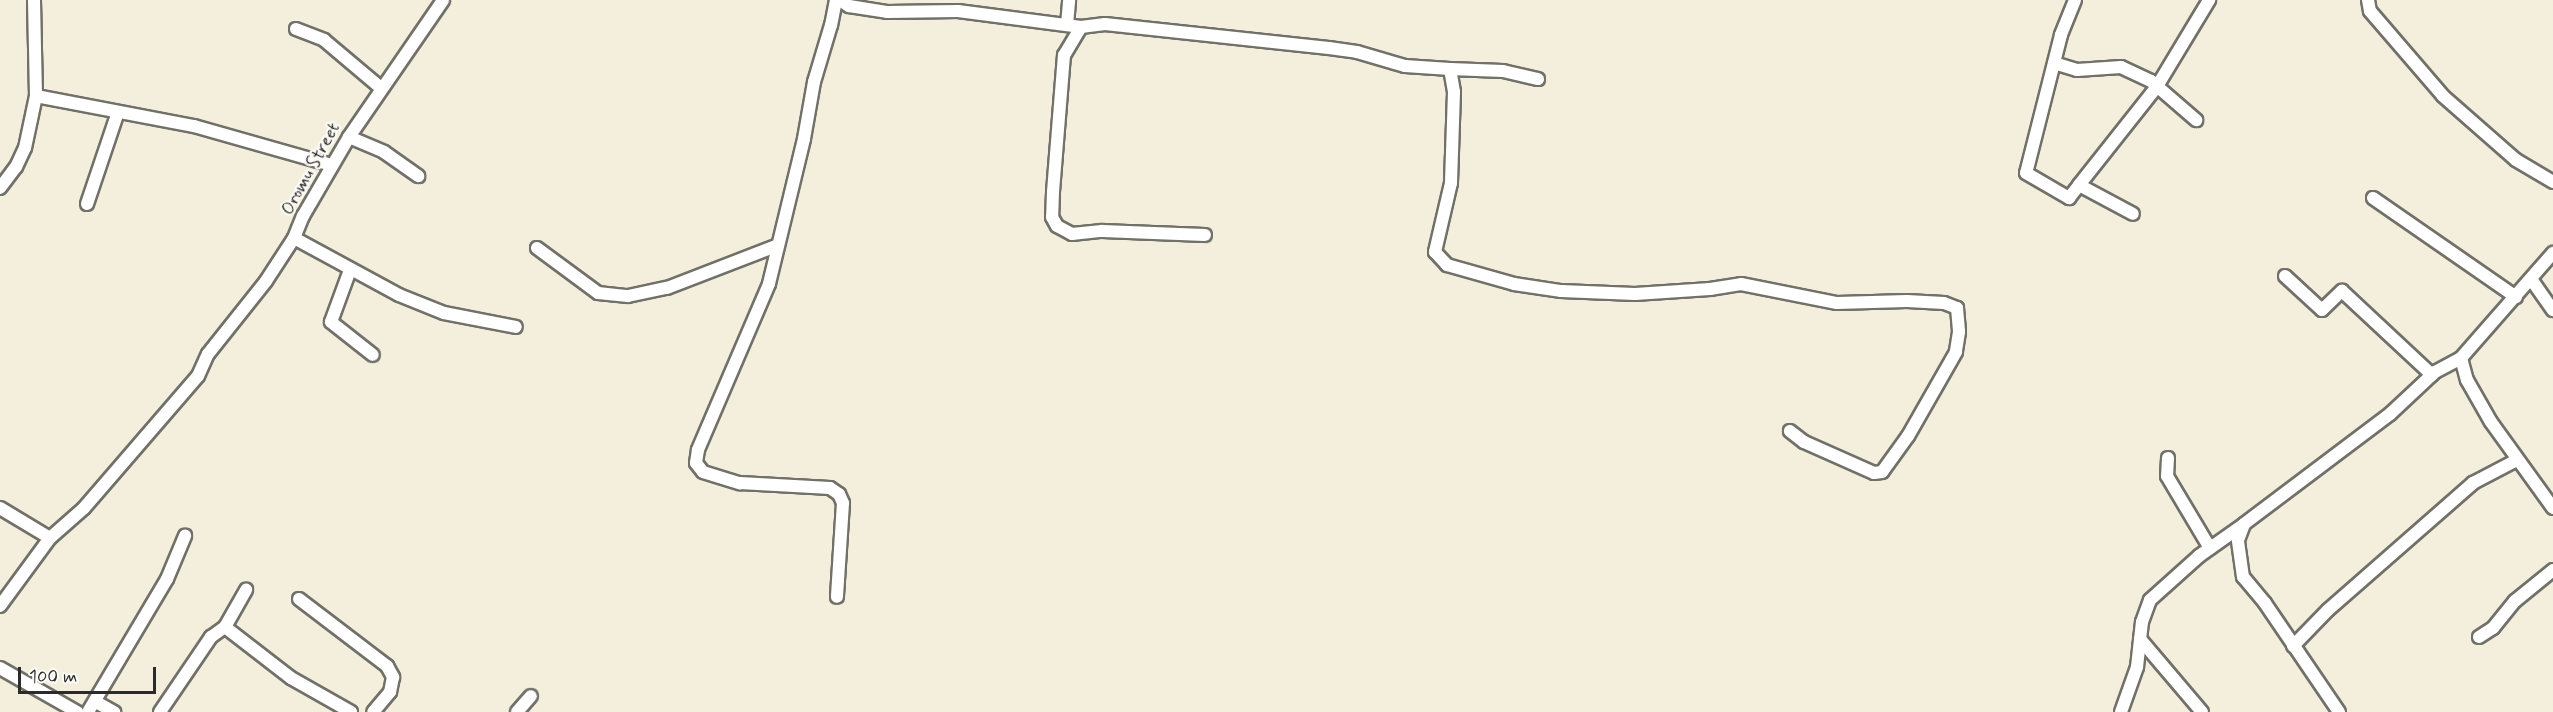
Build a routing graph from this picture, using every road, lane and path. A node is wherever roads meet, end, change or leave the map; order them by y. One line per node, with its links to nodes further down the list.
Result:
1 (34, 0): 17 (street)
2 (443, 0): 15 (street, Oromu Street)
3 (836, 0): 31 (street)
4 (840, 0): 9 (street)
5 (1069, 0): 9 (street)
6 (2075, 0): 12 (street)
7 (2209, 0): 16 (street)
8 (2368, 0): 23 (street)
9 (1067, 25): 10 (street)
10 (1081, 27): 13 (street); 29 (street)
11 (296, 29): 15 (street)
12 (2054, 63): 16 (street); 24 (street)
13 (1450, 69): 14 (street); 43 (street)
14 (1538, 79)
15 (381, 88): 20 (street, Oromu Street)
16 (2156, 88): 19 (street); 24 (street)
17 (36, 96): 18 (street); 25 (street)
18 (118, 112): 21 (street); 27 (street)
19 (2196, 120)
20 (349, 137): 21 (street, Oromu Street); 22 (street)
21 (332, 165): 30 (street, Oromu Street)
22 (418, 176)
23 (2553, 182)
24 (2079, 185): 28 (street)
25 (0, 188)
26 (2373, 198): 37 (street)
27 (87, 204)
28 (2133, 214)
29 (1205, 235)
30 (294, 238): 34 (street); 50 (street, Oromu Street)
31 (776, 246): 32 (street); 54 (street)
32 (537, 248)
33 (2553, 253): 36 (street)
34 (350, 270): 39 (street); 40 (street)
35 (2285, 276): 42 (street)
36 (2531, 279): 37 (street); 38 (street)
37 (2516, 297): 41 (street)
38 (2553, 310)
39 (516, 327)
40 (372, 355)
41 (2461, 358): 42 (street); 45 (street)
42 (2432, 375): 48 (street)
43 (1790, 431)
44 (2168, 458): 51 (street)
45 (2517, 460): 47 (street); 60 (street)
46 (0, 508): 50 (street)
47 (2553, 508)
48 (2244, 524): 51 (street); 60 (street)
49 (185, 536): 63 (street)
50 (50, 538): 56 (street, Oromu Street)
51 (2210, 548): 59 (street)
52 (2553, 570): 58 (street)
53 (246, 590): 57 (street)
54 (837, 597)
55 (299, 599): 68 (street)
56 (0, 606)
57 (225, 627): 66 (street); 67 (street)
58 (2479, 637)
59 (2140, 639): 70 (street); 71 (street)
60 (2293, 646): 72 (street)
61 (0, 668): 64 (street)
62 (531, 696): 69 (street)
63 (92, 707): 65 (street)
64 (77, 712)
65 (114, 712)
66 (160, 712)
67 (351, 712)
68 (373, 712)
69 (516, 712)
70 (2121, 712)
71 (2202, 712)
72 (2339, 712)

